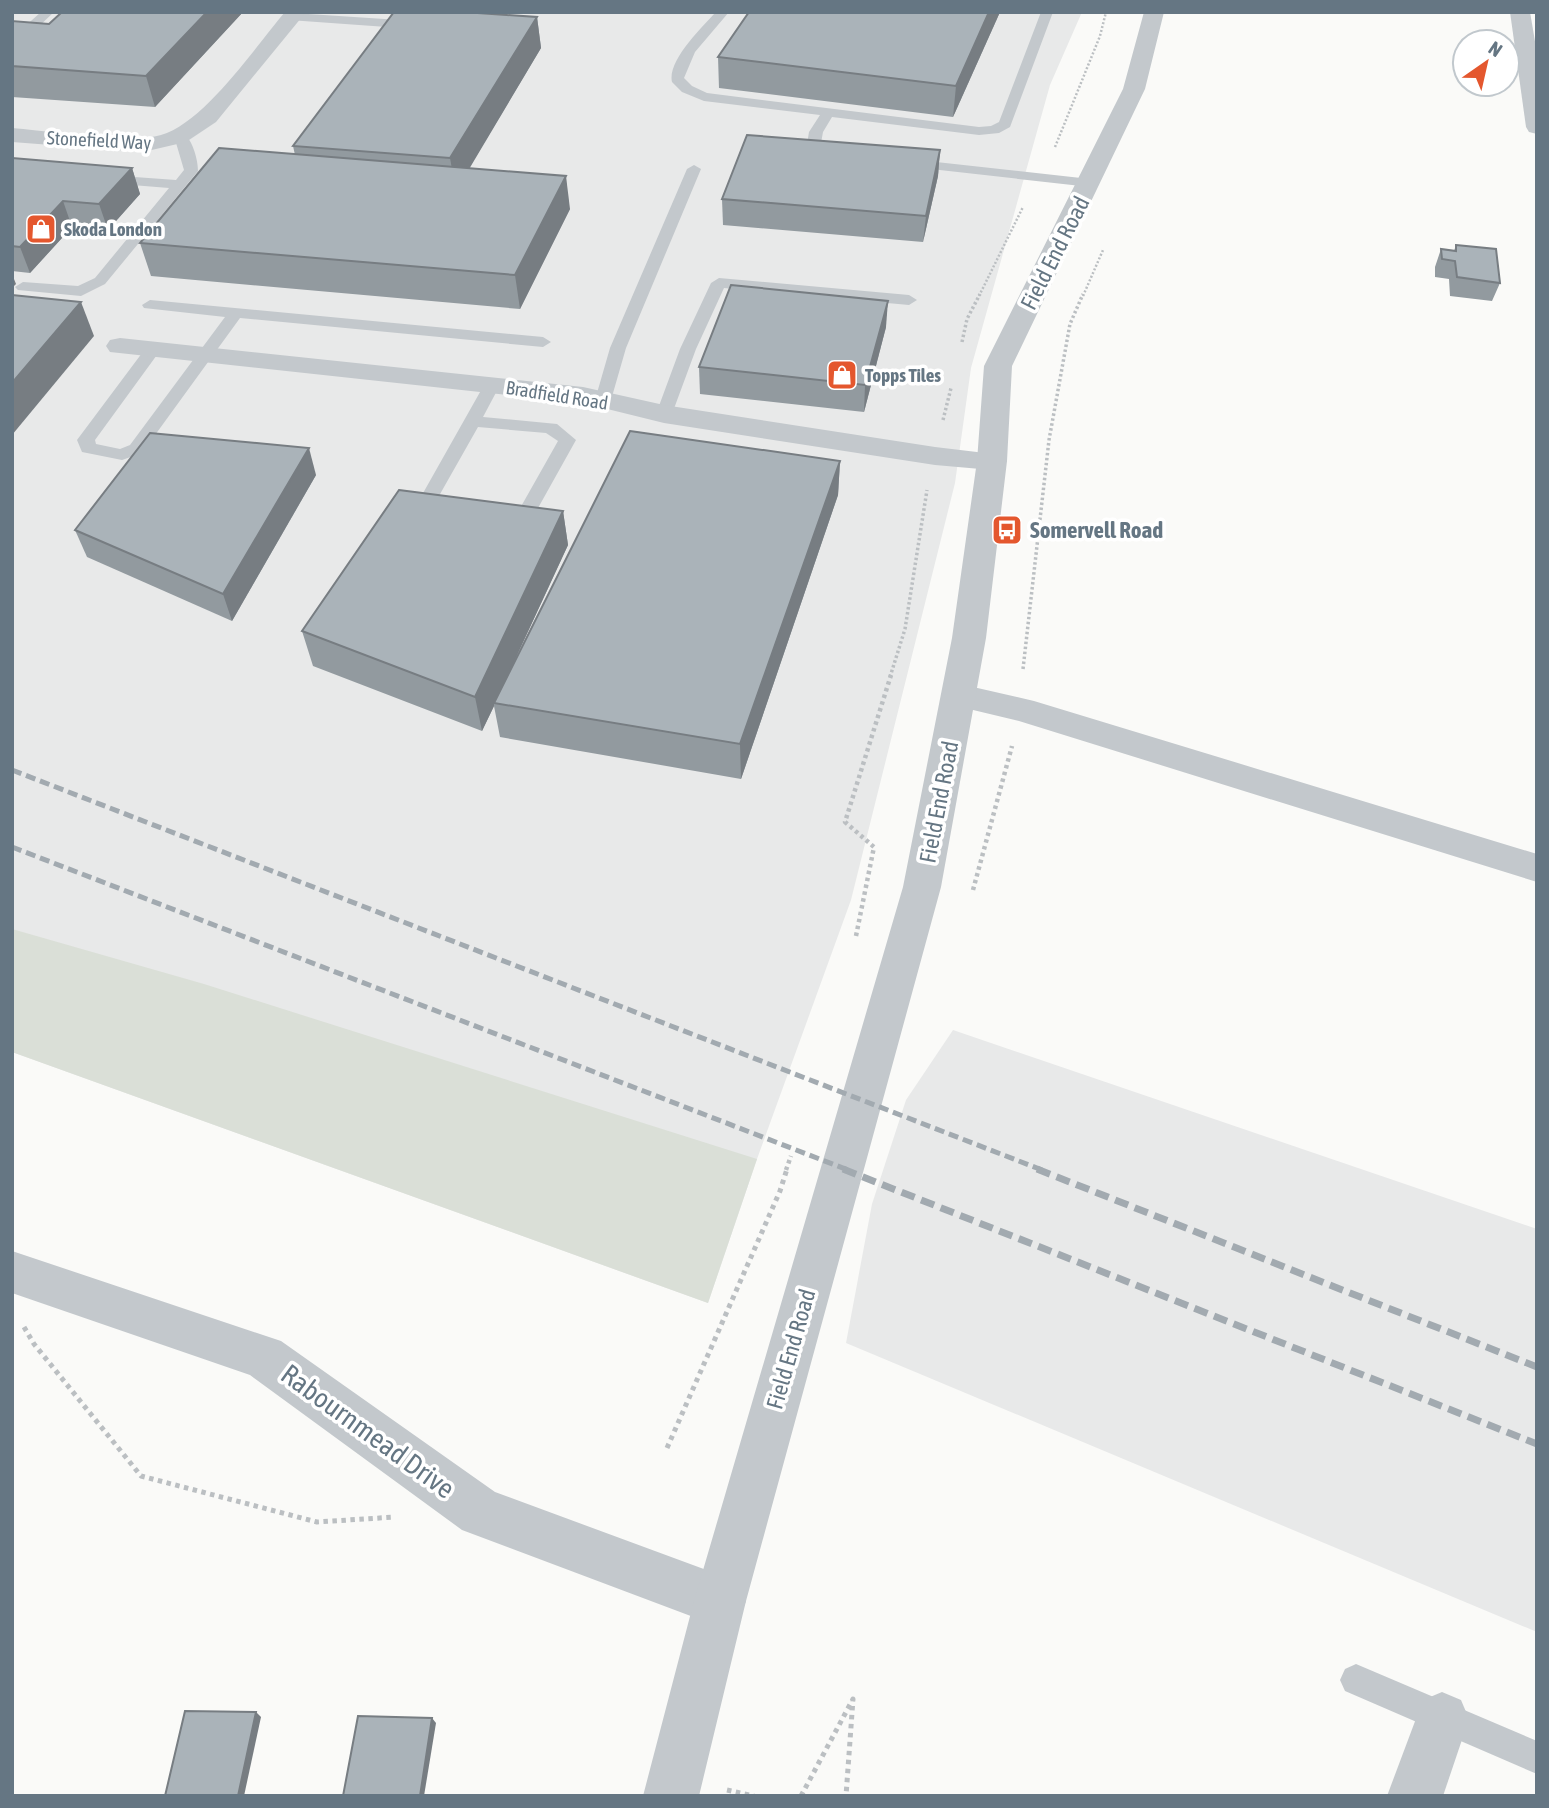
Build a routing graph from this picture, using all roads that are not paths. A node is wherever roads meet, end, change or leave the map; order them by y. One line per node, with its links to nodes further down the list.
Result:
1 (48, 12): 8 (lane)
2 (723, 12): 9 (lane)
3 (1047, 12): 9 (lane)
4 (1154, 12): 17 (street, Field End Road)
5 (1520, 12): 10 (street)
6 (295, 14): 7 (lane); 12 (street, Stonefield Way)
7 (433, 26)
8 (14, 43)
9 (827, 114): 13 (lane)
10 (1537, 127)
11 (12, 135): 12 (street, Stonefield Way)
12 (181, 136): 18 (lane)
13 (849, 156)
14 (889, 161): 17 (lane)
15 (694, 169): 28 (lane)
16 (98, 178): 18 (lane)
17 (1090, 183): 31 (street, Field End Road)
18 (180, 185): 19 (lane)
19 (23, 287)
20 (909, 300): 29 (lane)
21 (150, 305): 22 (lane)
22 (236, 313): 23 (lane); 26 (lane)
23 (543, 342)
24 (120, 346): 25 (street, Bradfield Road)
25 (153, 348): 26 (street, Bradfield Road); 26 (lane)
26 (205, 356): 27 (street, Bradfield Road)
27 (492, 385): 28 (street, Bradfield Road); 30 (lane)
28 (603, 400): 29 (street, Bradfield Road)
29 (664, 414): 31 (street, Bradfield Road)
30 (472, 421): 32 (lane); 33 (lane)
31 (992, 461): 34 (street, Field End Road)
32 (395, 513)
33 (519, 526)
34 (960, 696): 35 (street); 37 (street, Field End Road)
35 (1537, 868)
36 (15, 1294): 37 (street, Rabournmead Drive)
37 (720, 1601): 41 (street, Field End Road)
38 (1356, 1679): 39 (lane)
39 (1441, 1719): 40 (lane); 42 (street)
40 (1537, 1758)
41 (671, 1796)
42 (1415, 1796)

